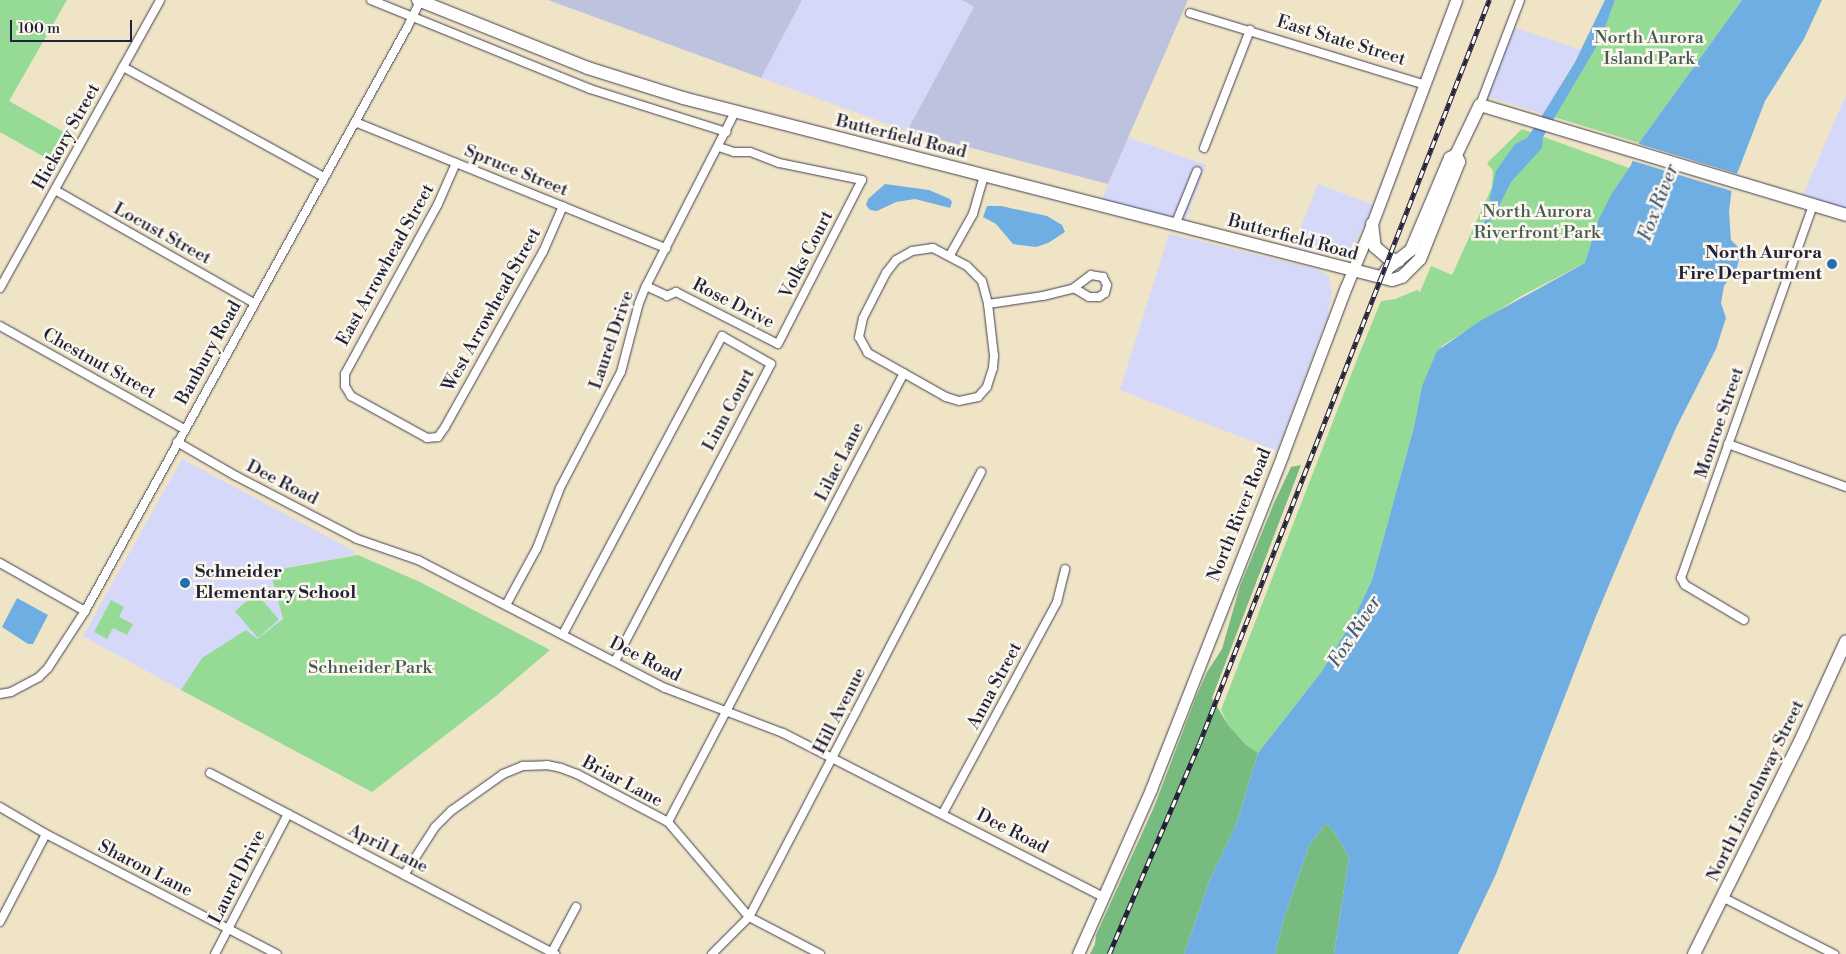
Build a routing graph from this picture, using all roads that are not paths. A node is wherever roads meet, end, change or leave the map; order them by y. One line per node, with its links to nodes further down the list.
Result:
1 (160, 0): 9 (street, Hickory Street)
2 (371, 0): 7 (street)
3 (419, 0): 7 (street, Banbury Road); 12 (main road, Butterfield Road)
4 (1456, 0): 10 (main road, North River Road)
5 (1520, 0): 11 (street)
6 (1190, 13): 8 (street, East State Street)
7 (412, 18): 13 (street, Banbury Road); 14 (street)
8 (1250, 30): 10 (street, East State Street); 16 (street)
9 (123, 67): 21 (street); 22 (street, Hickory Street)
10 (1425, 85): 26 (main road, North River Road)
11 (1480, 105): 17 (main road); 23 (main road)
12 (735, 112): 14 (street, Laurel Drive); 20 (main road, Butterfield Road)
13 (355, 122): 18 (street, Spruce Street); 21 (street, Banbury Road)
14 (726, 132): 15 (street, Laurel Drive)
15 (719, 147): 28 (street, Laurel Drive); 39 (street, Volks Court)
16 (1204, 148)
17 (1456, 155): 30 (main road); 32 (main road, Butterfield Road)
18 (456, 163): 24 (street, Spruce Street); 41 (street, East Arrowhead Street)
19 (1197, 171): 27 (street)
20 (984, 176): 27 (main road, Butterfield Road); 29 (street)
21 (324, 177): 36 (street, Banbury Road)
22 (55, 190): 34 (street, Hickory Street); 36 (street, Locust Street)
23 (1813, 205): 25 (main road); 44 (street, Monroe Street)
24 (563, 206): 28 (street, Spruce Street); 41 (street, West Arrowhead Street)
25 (1846, 215)
26 (1372, 224): 30 (main road); 31 (main road, North River Road)
27 (1175, 226): 31 (main road, Butterfield Road)
28 (666, 248): 33 (street, Laurel Drive)
29 (950, 255): 37 (street); 40 (street)
30 (1399, 261): 32 (main road)
31 (1352, 271): 32 (main road, Butterfield Road); 65 (main road, North River Road)
32 (1383, 276)
33 (646, 286): 39 (street, Rose Drive); 49 (street, Laurel Drive)
34 (0, 288)
35 (1074, 288): 37 (street)
36 (254, 303): 42 (street, Banbury Road)
37 (988, 304): 40 (street)
38 (0, 326): 42 (street, Chestnut Street)
39 (778, 344)
40 (904, 373): 56 (street, Lilac Lane)
41 (444, 427)
42 (184, 429): 43 (street, Banbury Road)
43 (177, 442): 49 (street, Dee Road); 50 (street, Banbury Road)
44 (1728, 444): 46 (street); 51 (street, Monroe Street)
45 (981, 472): 57 (street, Hill Avenue)
46 (1846, 487)
47 (0, 563): 50 (street)
48 (1065, 568): 60 (street, Anna Street)
49 (506, 605): 52 (street, Dee Road)
50 (85, 611): 55 (street, Banbury Road)
51 (1744, 620)
52 (563, 634): 54 (street, Dee Road); 54 (street, Linn Court)
53 (1846, 642): 66 (main road, North Lincolnway Street)
54 (615, 661): 56 (street, Dee Road)
55 (0, 694)
56 (726, 712): 57 (street, Dee Road); 62 (street, Lilac Lane)
57 (833, 757): 60 (street, Dee Road); 68 (street, Hill Avenue)
58 (210, 773): 61 (street, April Lane)
59 (0, 807): 63 (street, Sharon Lane)
60 (943, 813): 65 (street, Dee Road)
61 (288, 814): 64 (street, April Lane); 70 (street, Laurel Drive)
62 (668, 822): 64 (street, Briar Lane); 68 (street, Briar Lane)
63 (46, 834): 69 (street); 70 (street, Sharon Lane)
64 (404, 875): 71 (street, April Lane)
65 (1104, 897): 76 (main road, North River Road)
66 (1722, 897): 77 (main road, North Lincolnway Street); 78 (street)
67 (576, 907): 71 (street, April Lane)
68 (749, 916): 74 (street, Hill Avenue); 75 (street, Briar Lane)
69 (0, 922)
70 (229, 929): 72 (street, Laurel Drive); 73 (street, Sharon Lane)
71 (554, 953)
72 (215, 954)
73 (277, 954)
74 (712, 954)
75 (820, 954)
76 (1078, 954)
77 (1694, 954)
78 (1834, 954)

